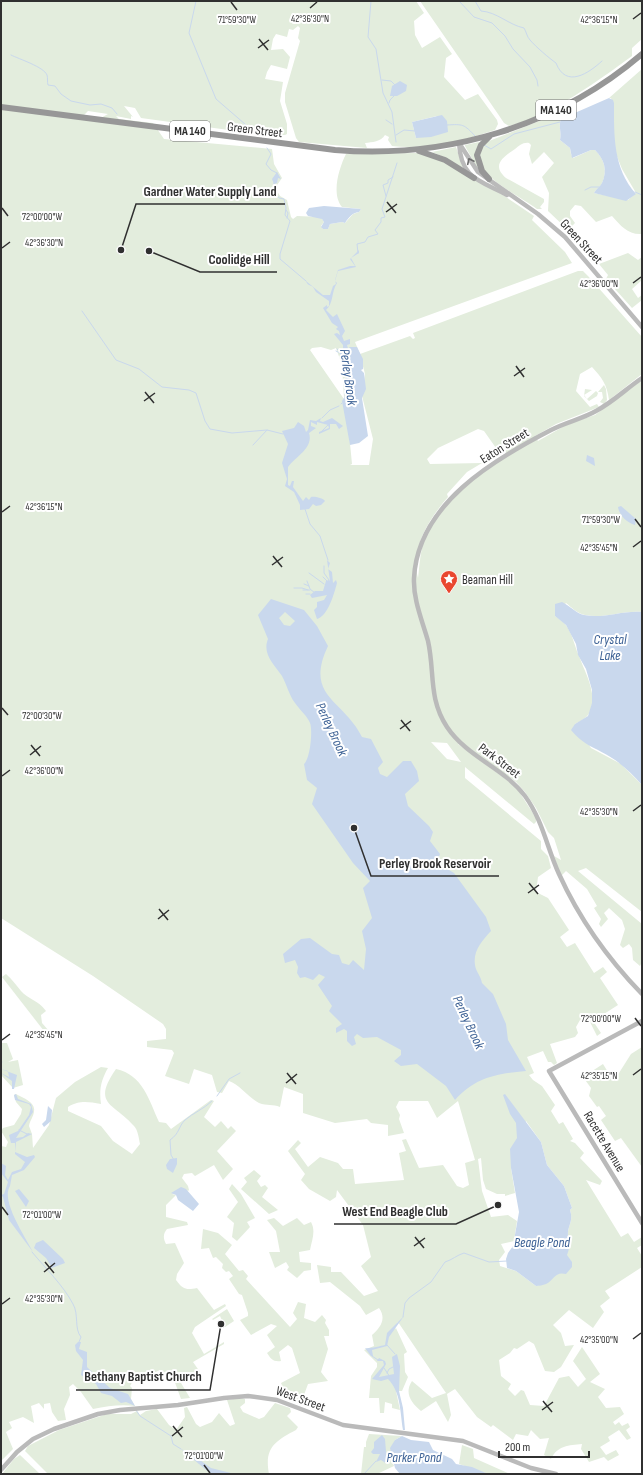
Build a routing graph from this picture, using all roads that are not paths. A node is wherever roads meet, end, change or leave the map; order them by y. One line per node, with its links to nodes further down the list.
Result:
1 (642, 54): 3 (highway, MA 140)
2 (1, 107): 5 (highway, Green Street / MA 140)
3 (493, 135): 4 (highway, MA 140); 7 (highway)
4 (459, 143): 5 (highway, Green Street / MA 140); 6 (street, Green Street); 7 (street, Green Street, one-way to 4)
5 (413, 150): 6 (highway)
6 (474, 178): 8 (street, Green Street)
7 (489, 179): 8 (street, Green Street)
8 (533, 211): 9 (street, Green Street)
9 (642, 326)
10 (642, 378): 11 (street, Eaton Street)
11 (415, 569): 12 (street, Park Street)
12 (642, 994)
13 (642, 1021): 14 (street, Racette Avenue)
14 (642, 1223)
15 (1, 1470): 16 (street, West Street)
16 (556, 1474)

